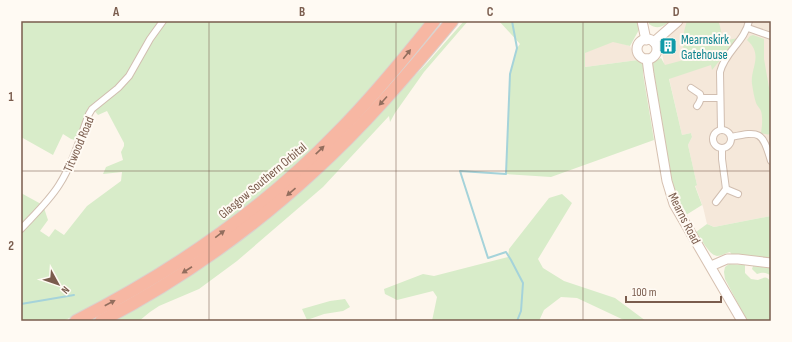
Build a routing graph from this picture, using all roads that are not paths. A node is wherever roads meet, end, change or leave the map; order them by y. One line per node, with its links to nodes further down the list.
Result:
1 (163, 21): 24 (street, Titwood Road)
2 (433, 21): 27 (highway, Glasgow Southern Orbital, one-way to 2)
3 (452, 21): 11 (highway, Glasgow Southern Orbital)
4 (457, 21): 11 (highway)
5 (642, 21): 9 (street)
6 (678, 21): 9 (street)
7 (749, 24): 8 (street); 14 (street)
8 (771, 36)
9 (650, 41): 10 (street); 10 (street)
10 (647, 59): 26 (street, Mearns Road)
11 (418, 61): 28 (highway, Glasgow Southern Orbital, one-way to 28)
12 (691, 88): 13 (street)
13 (701, 98): 14 (street); 15 (street)
14 (720, 98): 16 (street)
15 (697, 106)
16 (722, 130): 17 (street); 19 (street)
17 (731, 137): 18 (street); 19 (street)
18 (768, 140): 20 (street)
19 (722, 148): 21 (street)
20 (771, 161)
21 (726, 189): 22 (street); 23 (street)
22 (738, 194)
23 (716, 202)
24 (21, 229)
25 (771, 263): 26 (street)
26 (711, 266): 29 (street, Mearns Road)
27 (76, 321)
28 (101, 321)
29 (742, 321)

